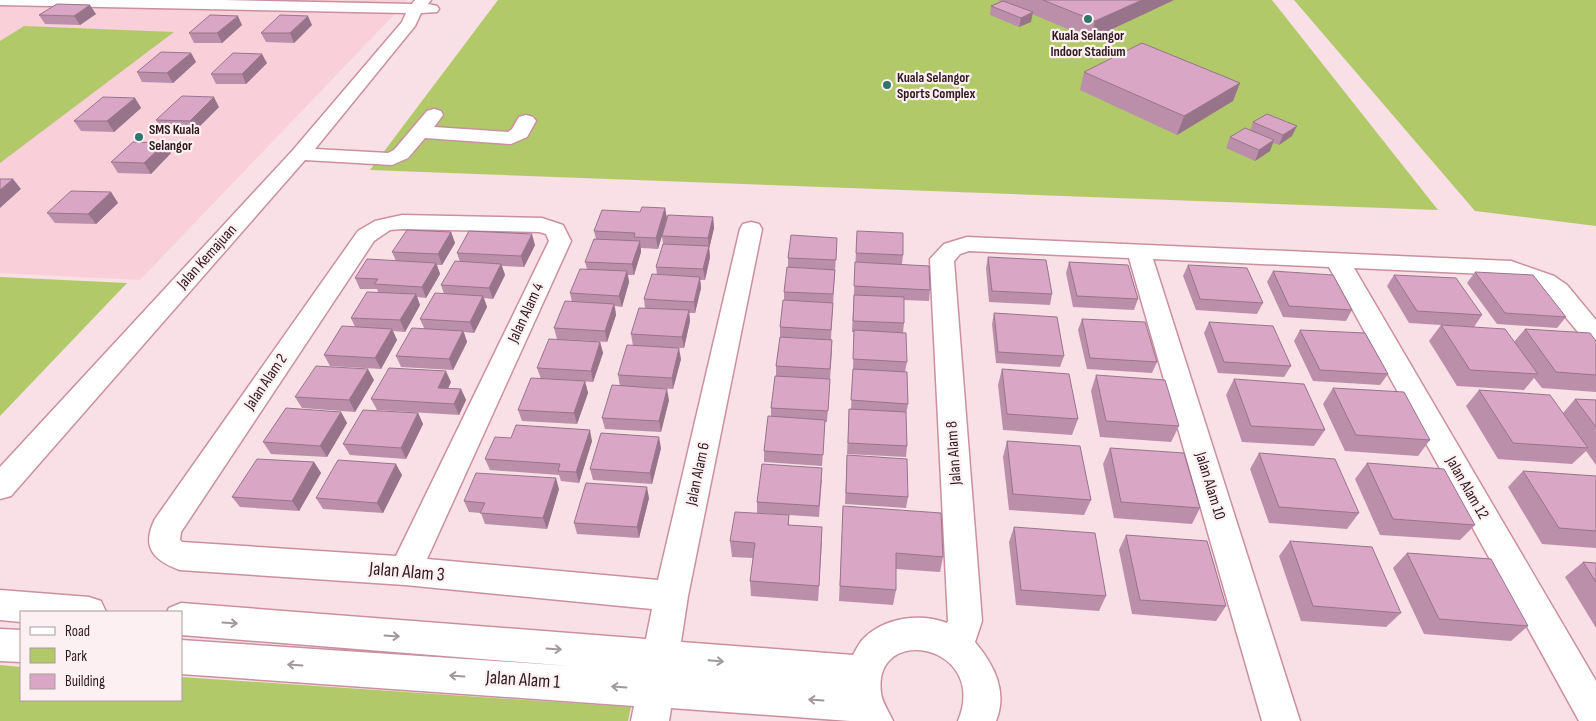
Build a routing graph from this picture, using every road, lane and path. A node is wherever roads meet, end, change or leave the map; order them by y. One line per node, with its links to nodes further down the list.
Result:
1 (0, 0): 2 (street)
2 (423, 8): 6 (street, Jalan Kemajuan)
3 (434, 115): 5 (street)
4 (526, 121): 5 (street)
5 (420, 132): 6 (street)
6 (300, 154): 12 (street, Jalan Kemajuan)
7 (751, 229): 15 (street, Jalan Alam 6)
8 (366, 236): 13 (street, Jalan Alam 2); 14 (street, Jalan Alam 4)
9 (1138, 252): 10 (street); 20 (street, Jalan Alam 8); 27 (street, Jalan Alam 10)
10 (1337, 260): 11 (street); 25 (street, Jalan Alam 12)
11 (1596, 338)
12 (0, 488)
13 (166, 528): 14 (street, Jalan Alam 3)
14 (405, 571): 15 (street, Jalan Alam 3)
15 (671, 596): 23 (street, Jalan Alam 6)
16 (0, 605): 17 (street)
17 (76, 611)
18 (182, 620): 23 (street, Jalan Alam 1, one-way to 23)
19 (0, 645): 21 (street)
20 (957, 645): 24 (street); 26 (street)
21 (20, 646)
22 (182, 657): 23 (street, Jalan Alam 1, one-way to 22)
23 (656, 689): 24 (street, Jalan Alam 1)
24 (867, 699)
25 (1596, 716)
26 (977, 721)
27 (1281, 721)

